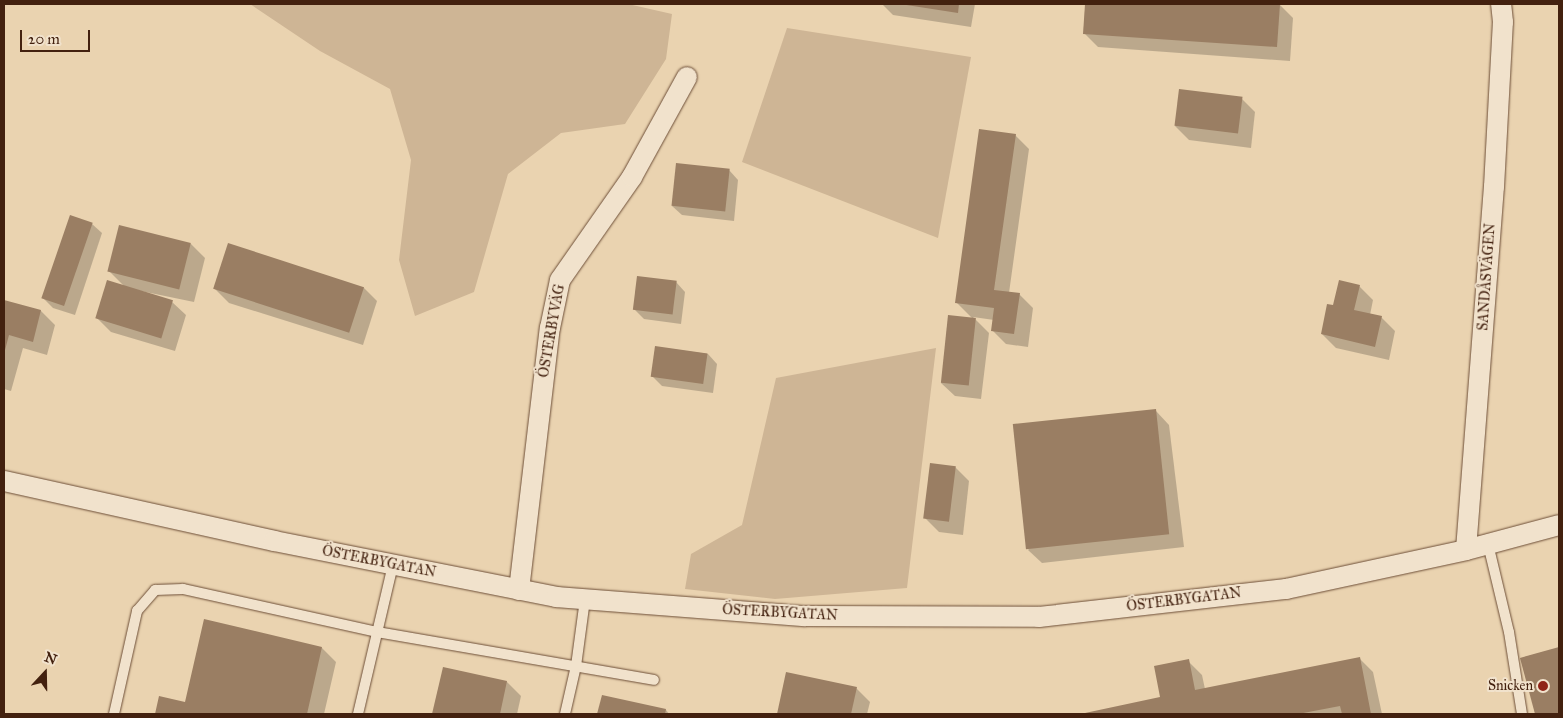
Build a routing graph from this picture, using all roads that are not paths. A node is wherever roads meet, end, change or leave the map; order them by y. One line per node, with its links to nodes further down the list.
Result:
1 (1501, 4): 6 (street, SANDÅSVÄGEN)
2 (687, 77): 8 (street, ÖSTERBYVÄG)
3 (4, 481): 7 (street, ÖSTERBYGATAN)
4 (1559, 525): 5 (street, ÖSTERBYGATAN)
5 (1488, 544): 6 (street, ÖSTERBYGATAN); 16 (lane)
6 (1466, 550): 9 (street, ÖSTERBYGATAN)
7 (393, 565): 8 (street, ÖSTERBYGATAN); 10 (lane)
8 (518, 590): 9 (street, ÖSTERBYGATAN)
9 (586, 599): 11 (lane)
10 (377, 632): 11 (lane); 13 (lane); 14 (lane)
11 (576, 666): 12 (lane); 15 (lane)
12 (654, 680)
13 (114, 714)
14 (358, 714)
15 (566, 714)
16 (1522, 714)

